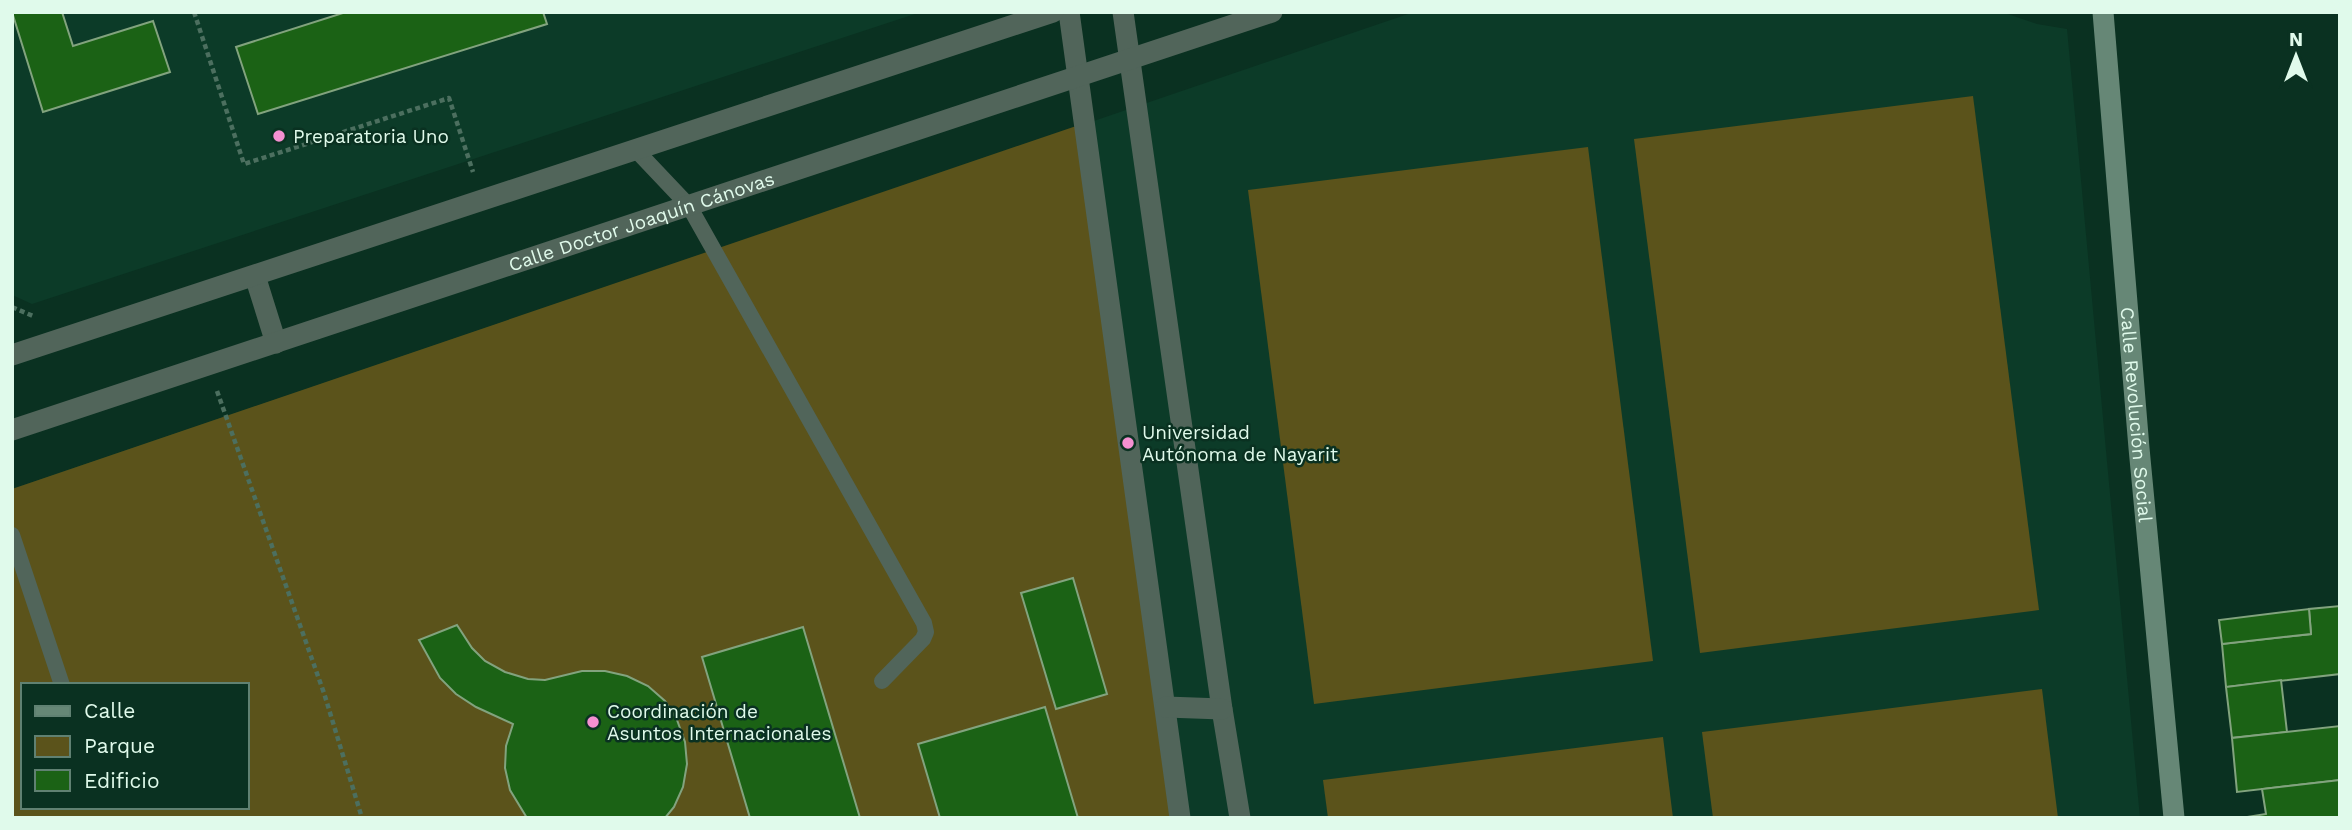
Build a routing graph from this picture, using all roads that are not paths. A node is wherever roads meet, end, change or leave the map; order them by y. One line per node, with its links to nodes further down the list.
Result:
1 (1053, 12): 8 (street)
2 (1069, 12): 7 (street)
3 (1123, 12): 6 (street)
4 (1272, 12): 6 (street, Calle Doctor Joaquín Cánovas)
5 (2103, 17): 21 (main road, Calle Revolución Social)
6 (1129, 59): 7 (street, Calle Doctor Joaquín Cánovas); 18 (street)
7 (1078, 76): 9 (street, Calle Doctor Joaquín Cánovas); 17 (street)
8 (635, 149): 9 (lane); 10 (street)
9 (689, 206): 11 (street, Calle Doctor Joaquín Cánovas); 15 (lane)
10 (255, 276): 11 (street); 12 (street)
11 (276, 343): 13 (street, Calle Doctor Joaquín Cánovas)
12 (12, 355)
13 (12, 430)
14 (12, 535): 16 (lane)
15 (881, 681)
16 (61, 683)
17 (1166, 707): 18 (street); 19 (street)
18 (1222, 709): 20 (street)
19 (1180, 818)
20 (1240, 818)
21 (2174, 818)

